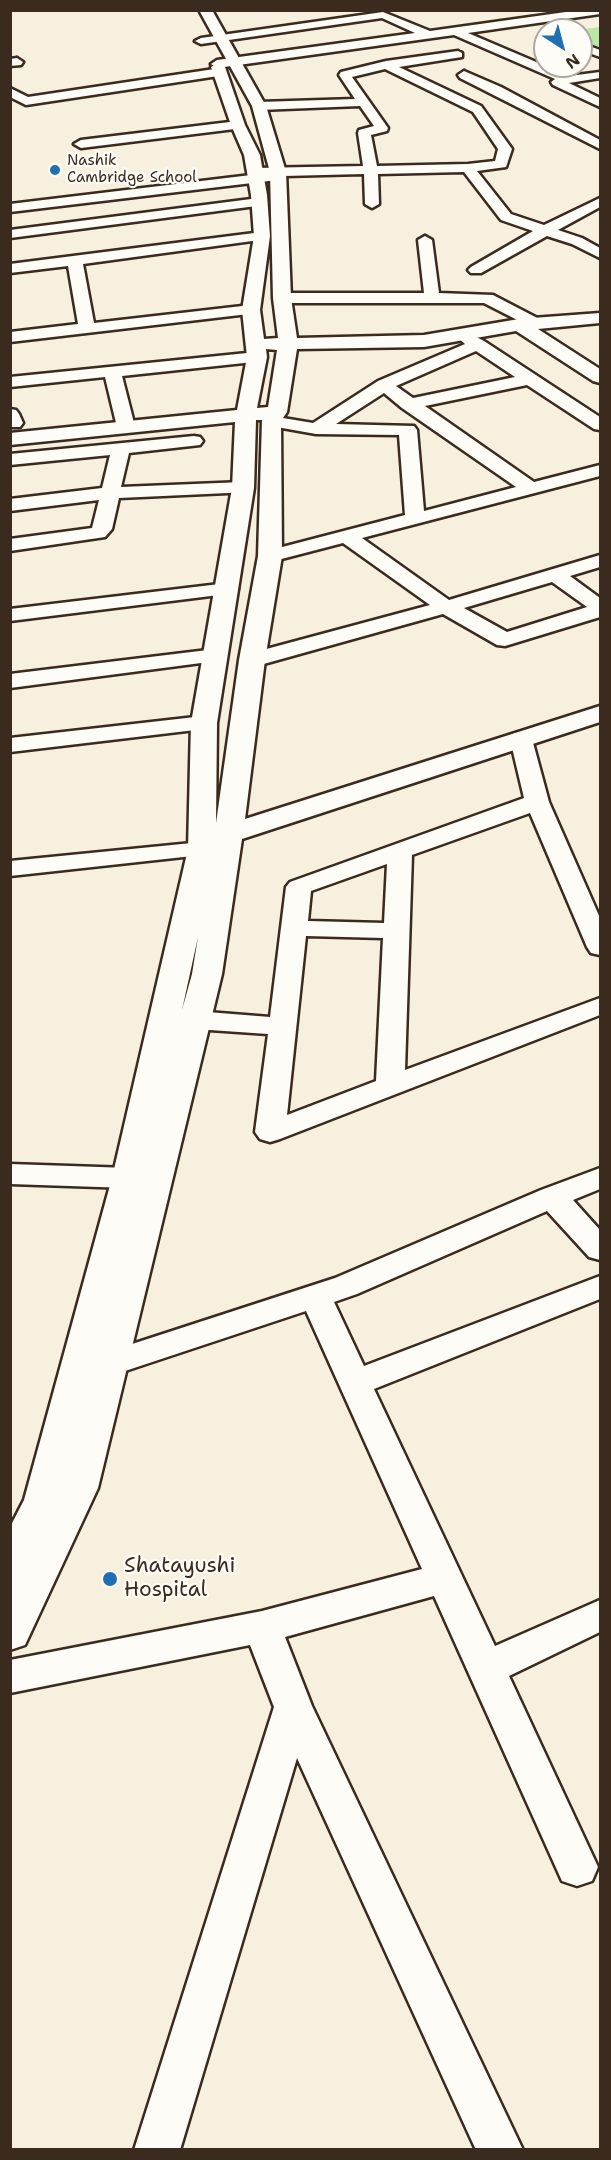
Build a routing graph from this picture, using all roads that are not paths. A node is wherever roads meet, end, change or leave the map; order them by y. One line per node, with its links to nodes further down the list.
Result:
1 (600, 10): 2 (street)
2 (562, 13): 5 (street)
3 (473, 14): 7 (street)
4 (214, 17): 6 (street); 11 (main road)
5 (525, 21): 7 (street); 8 (street)
6 (194, 23): 12 (main road)
7 (498, 24): 9 (street)
8 (533, 24)
9 (455, 30): 10 (street); 20 (street)
10 (427, 34): 11 (street); 14 (street)
11 (221, 38): 12 (street); 14 (main road)
12 (201, 41): 16 (main road)
13 (458, 54): 15 (street)
14 (235, 61): 16 (street); 28 (main road)
15 (386, 65): 21 (street); 25 (street)
16 (219, 68): 24 (street); 31 (main road)
17 (464, 75): 29 (street)
18 (442, 78): 21 (street)
19 (582, 78): 20 (street); 22 (street)
20 (568, 80): 27 (street)
21 (420, 81): 34 (street)
22 (600, 86)
23 (10, 92): 24 (street)
24 (26, 101): 26 (street)
25 (364, 102): 28 (street); 35 (street)
26 (10, 103)
27 (600, 103)
28 (259, 106): 36 (main road)
29 (542, 113): 30 (street); 33 (street)
30 (519, 116)
31 (238, 125): 32 (street); 37 (main road)
32 (81, 144)
33 (600, 145)
34 (468, 168): 35 (street); 43 (street)
35 (371, 170): 36 (street); 40 (street)
36 (278, 174): 37 (street); 51 (main road)
37 (256, 175): 38 (main road); 41 (street)
38 (259, 202): 42 (street); 44 (main road)
39 (600, 202): 43 (street)
40 (372, 204)
41 (10, 208)
42 (13, 230): 48 (street)
43 (546, 230): 46 (street); 50 (street)
44 (262, 236): 47 (street); 53 (main road)
45 (425, 240): 52 (street)
46 (600, 254)
47 (75, 260): 48 (street); 56 (street)
48 (51, 263): 49 (street)
49 (10, 269)
50 (476, 270)
51 (282, 298): 52 (street); 59 (main road)
52 (432, 298): 55 (street)
53 (251, 310): 56 (street); 60 (main road)
54 (600, 318): 55 (main road)
55 (528, 325): 58 (main road); 62 (main road)
56 (87, 328): 57 (street)
57 (10, 337)
58 (471, 340): 59 (main road); 63 (street); 65 (street)
59 (288, 343): 60 (main road); 67 (main road)
60 (257, 350): 61 (street); 67 (main road)
61 (112, 371): 64 (street); 70 (street)
62 (600, 377)
63 (530, 379): 66 (street); 69 (street)
64 (10, 382)
65 (384, 385): 66 (street); 71 (street)
66 (408, 404): 72 (street)
67 (260, 419): 70 (main road); 71 (street); 76 (main road); 79 (main road); 86 (main road)
68 (12, 425): 70 (main road)
69 (600, 425)
70 (126, 427)
71 (316, 429): 73 (street)
72 (443, 429): 73 (street); 80 (street)
73 (408, 430): 83 (street)
74 (194, 441): 75 (street)
75 (121, 448): 77 (street); 81 (street)
76 (10, 450)
77 (10, 460)
78 (600, 471): 80 (street)
79 (243, 488): 81 (street); 89 (main road)
80 (531, 489): 83 (street)
81 (112, 493): 82 (street); 85 (street)
82 (10, 505)
83 (415, 519): 84 (street)
84 (346, 537): 86 (street); 90 (street)
85 (10, 544)
86 (270, 556): 94 (main road)
87 (600, 561): 88 (street)
88 (555, 575): 90 (street); 91 (street)
89 (228, 589): 92 (street); 93 (main road)
90 (446, 607): 91 (street); 94 (street)
91 (600, 608)
92 (10, 615)
93 (216, 655): 95 (street); 97 (main road)
94 (252, 660): 101 (main road)
95 (10, 681)
96 (600, 714): 98 (main road)
97 (204, 723): 99 (street); 101 (main road)
98 (521, 739): 100 (street); 101 (main road)
99 (10, 745)
100 (537, 802): 102 (street); 106 (street)
101 (211, 840): 103 (street); 108 (main road); 112 (main road)
102 (400, 850): 104 (street); 105 (street)
103 (10, 869)
104 (294, 928): 105 (street); 109 (street)
105 (397, 931): 110 (street)
106 (600, 947)
107 (600, 1006): 110 (street)
108 (195, 1020): 109 (street); 118 (main road)
109 (282, 1026): 110 (street)
110 (390, 1086)
111 (10, 1174): 112 (street)
112 (129, 1178): 119 (main road)
113 (600, 1178): 114 (street)
114 (552, 1197): 115 (street); 117 (street)
115 (600, 1249)
116 (600, 1287): 120 (street)
117 (315, 1296): 118 (street); 120 (street)
118 (110, 1363): 119 (street); 125 (main road)
119 (76, 1375): 121 (main road)
120 (355, 1383): 122 (street)
121 (14, 1559)
122 (445, 1578): 124 (street); 126 (street)
123 (600, 1615): 126 (street)
124 (262, 1627): 127 (street); 128 (street)
125 (10, 1632)
126 (487, 1668): 129 (street)
127 (10, 1677)
128 (293, 1707): 130 (street); 131 (street)
129 (577, 1868)
130 (157, 2150)
131 (500, 2150)

